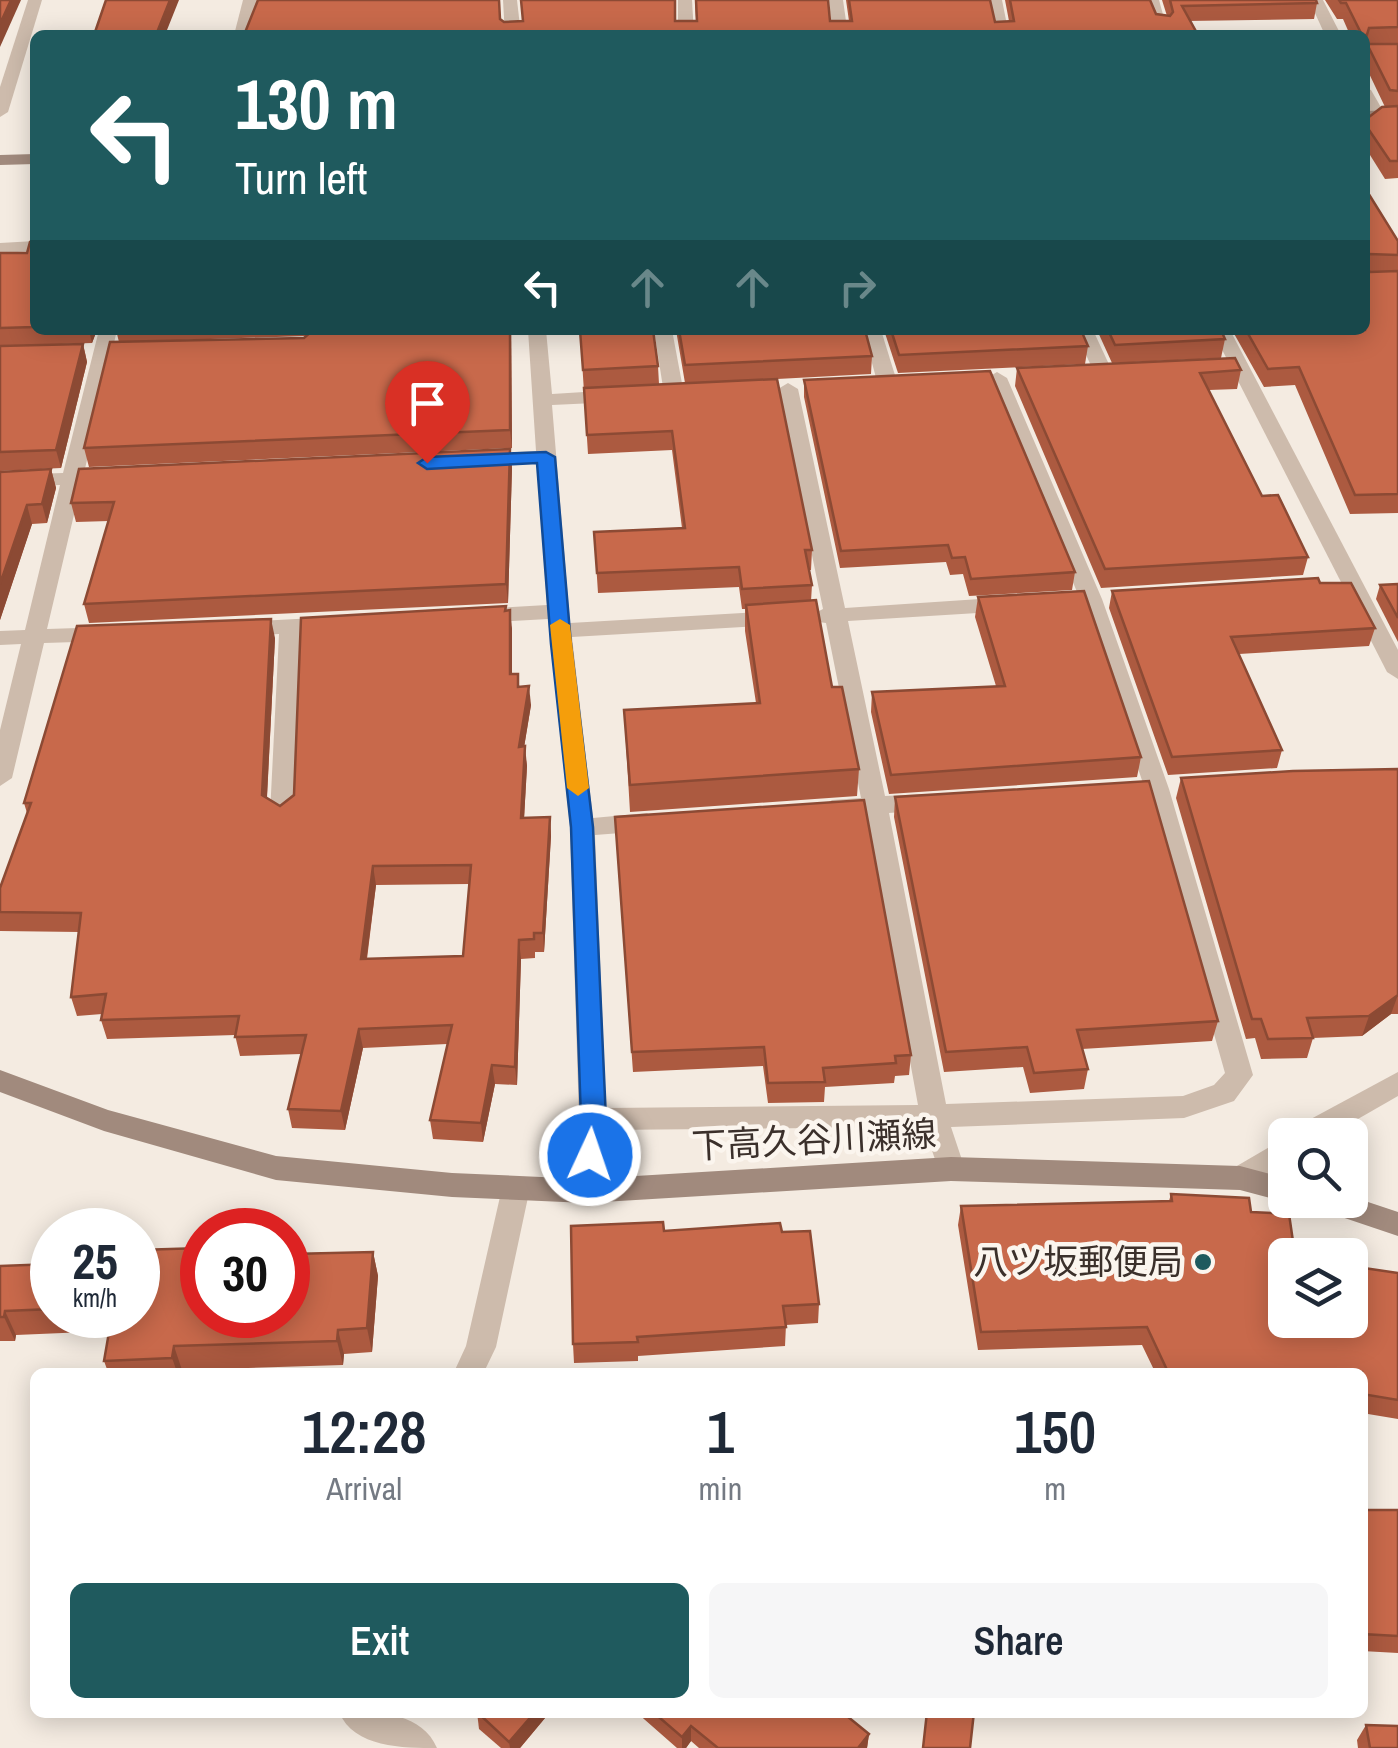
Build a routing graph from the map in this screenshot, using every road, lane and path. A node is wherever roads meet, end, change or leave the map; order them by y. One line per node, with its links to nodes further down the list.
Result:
1 (35, 0): 16 (street)
2 (250, 0): 10 (street)
3 (510, 0): 11 (street)
4 (685, 0): 12 (street)
5 (836, 0): 13 (street)
6 (996, 0): 14 (street)
7 (1152, 0): 9 (street)
8 (1316, 0): 15 (street)
9 (1162, 26)
10 (243, 30)
11 (512, 30)
12 (686, 30)
13 (839, 30)
14 (1000, 30)
15 (1331, 30)
16 (26, 50): 17 (street)
17 (0, 112)
18 (1398, 115): 19 (main road)
19 (1371, 116)
20 (30, 159): 21 (main road)
21 (0, 160)
22 (30, 246): 23 (street)
23 (0, 248)
24 (536, 335): 34 (street)
25 (663, 335): 34 (street)
26 (874, 335): 32 (street)
27 (1086, 335): 30 (street)
28 (1223, 335): 50 (street)
29 (104, 346): 38 (street)
30 (1104, 373)
31 (997, 378): 60 (street)
32 (889, 385)
33 (787, 389): 41 (street)
34 (541, 400): 35 (street)
35 (546, 457): 36 (street); 43 (street)
36 (466, 461)
37 (131, 477): 38 (street)
38 (72, 480): 39 (street); 48 (street)
39 (0, 482)
40 (1032, 603): 41 (street)
41 (834, 615): 43 (street); 53 (street)
42 (462, 617): 43 (street)
43 (559, 621): 57 (street)
44 (367, 622): 45 (street)
45 (290, 627): 46 (street); 55 (street)
46 (211, 630)
47 (132, 633): 48 (street)
48 (33, 637): 49 (street); 51 (street)
49 (0, 638)
50 (1398, 672)
51 (0, 778)
52 (950, 801): 53 (street)
53 (874, 805): 54 (street); 60 (street)
54 (816, 809)
55 (282, 814)
56 (680, 820): 57 (street)
57 (582, 827): 62 (street)
58 (0, 1081): 67 (main road, 下高久谷川瀬線)
59 (1398, 1083): 61 (street)
60 (934, 1116): 62 (street); 64 (street)
61 (1336, 1118)
62 (593, 1120): 68 (street)
63 (1268, 1160): 65 (street)
64 (951, 1169): 65 (main road, 下高久谷川瀬線); 68 (main road, 下高久谷川瀬線)
65 (1240, 1178): 66 (main road, 下高久谷川瀬線)
66 (1268, 1185)
67 (516, 1188): 68 (main road, 下高久谷川瀬線); 71 (street)
68 (586, 1191)
69 (1368, 1214): 70 (main road)
70 (1398, 1224)
71 (471, 1368)
72 (366, 1718): 73 (street)
73 (419, 1748)

